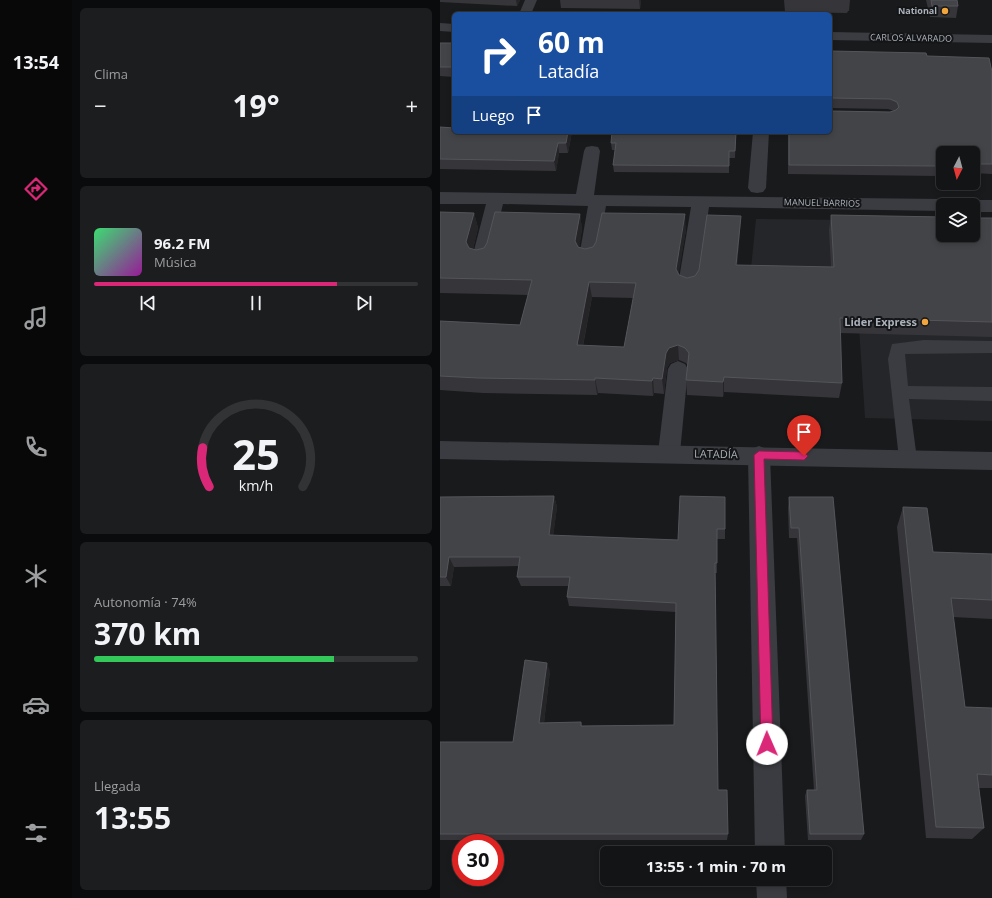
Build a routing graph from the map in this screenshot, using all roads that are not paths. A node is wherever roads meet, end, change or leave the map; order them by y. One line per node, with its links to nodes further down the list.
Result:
1 (531, 0): 2 (lane)
2 (526, 12)
3 (440, 27): 4 (street)
4 (452, 28)
5 (832, 36): 6 (street, CARLOS ALVARADO)
6 (992, 39)
7 (761, 134): 9 (street)
8 (592, 151): 12 (street)
9 (756, 188)
10 (440, 198): 11 (street, MANUEL BARRIOS)
11 (496, 199): 12 (street, MANUEL BARRIOS); 18 (street)
12 (591, 201): 13 (street, MANUEL BARRIOS); 17 (street)
13 (701, 201): 14 (street, MANUEL BARRIOS); 19 (street)
14 (936, 205)
15 (980, 206): 16 (street)
16 (992, 206)
17 (588, 256)
18 (481, 258)
19 (688, 285)
20 (992, 347): 22 (lane)
21 (678, 369): 25 (street)
22 (900, 392): 23 (lane); 27 (lane)
23 (992, 394)
24 (440, 450): 25 (street, LATADÍA)
25 (668, 453): 26 (street, LATADÍA)
26 (759, 455): 27 (street, LATADÍA); 29 (street)
27 (908, 459): 28 (street, LATADÍA)
28 (992, 461)
29 (770, 846)
30 (771, 886): 31 (street)
31 (772, 898)

